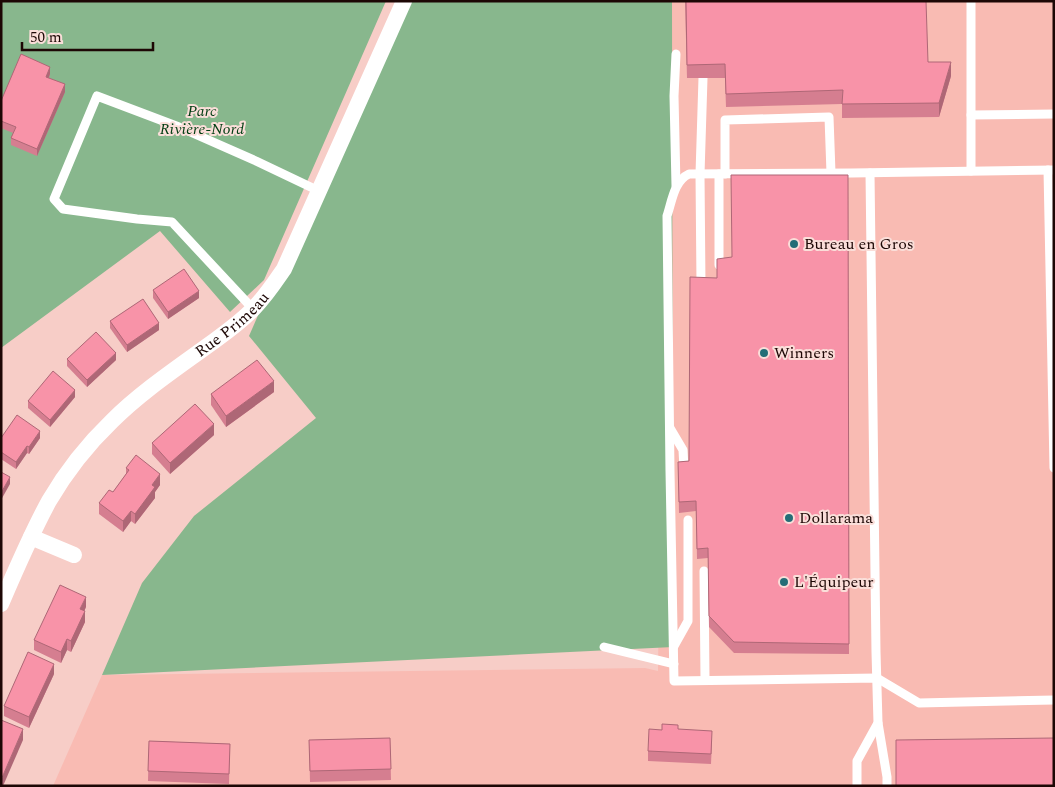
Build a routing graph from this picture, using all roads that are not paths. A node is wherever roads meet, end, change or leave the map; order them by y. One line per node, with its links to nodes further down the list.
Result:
1 (404, 1): 14 (street, Rue Primeau)
2 (971, 1): 6 (lane)
3 (676, 54): 13 (lane)
4 (702, 78): 11 (lane)
5 (1054, 114): 6 (lane)
6 (971, 115): 8 (lane)
7 (1051, 170): 8 (lane); 15 (lane)
8 (971, 171): 10 (lane)
9 (831, 173): 10 (lane); 12 (lane); 12 (lane)
10 (870, 173): 31 (lane)
11 (700, 174): 12 (lane); 13 (lane); 17 (lane)
12 (722, 174): 16 (lane)
13 (676, 186): 20 (lane)
14 (319, 191): 18 (street, Rue Primeau); 18 (lane)
15 (1051, 215): 19 (lane)
16 (720, 265)
17 (701, 285)
18 (253, 309): 24 (street, Rue Primeau)
19 (1053, 384): 22 (lane)
20 (669, 427): 21 (lane); 29 (lane)
21 (684, 468)
22 (1054, 468)
23 (688, 520): 29 (lane)
24 (31, 537): 25 (street); 27 (street, Rue Primeau)
25 (74, 555)
26 (704, 571): 32 (lane)
27 (1, 604)
28 (604, 647): 30 (lane)
29 (674, 647): 30 (lane)
30 (674, 664): 32 (lane)
31 (877, 678): 32 (lane); 33 (lane); 34 (lane)
32 (705, 680)
33 (1054, 700)
34 (878, 723): 35 (lane); 36 (lane)
35 (857, 786)
36 (887, 786)

